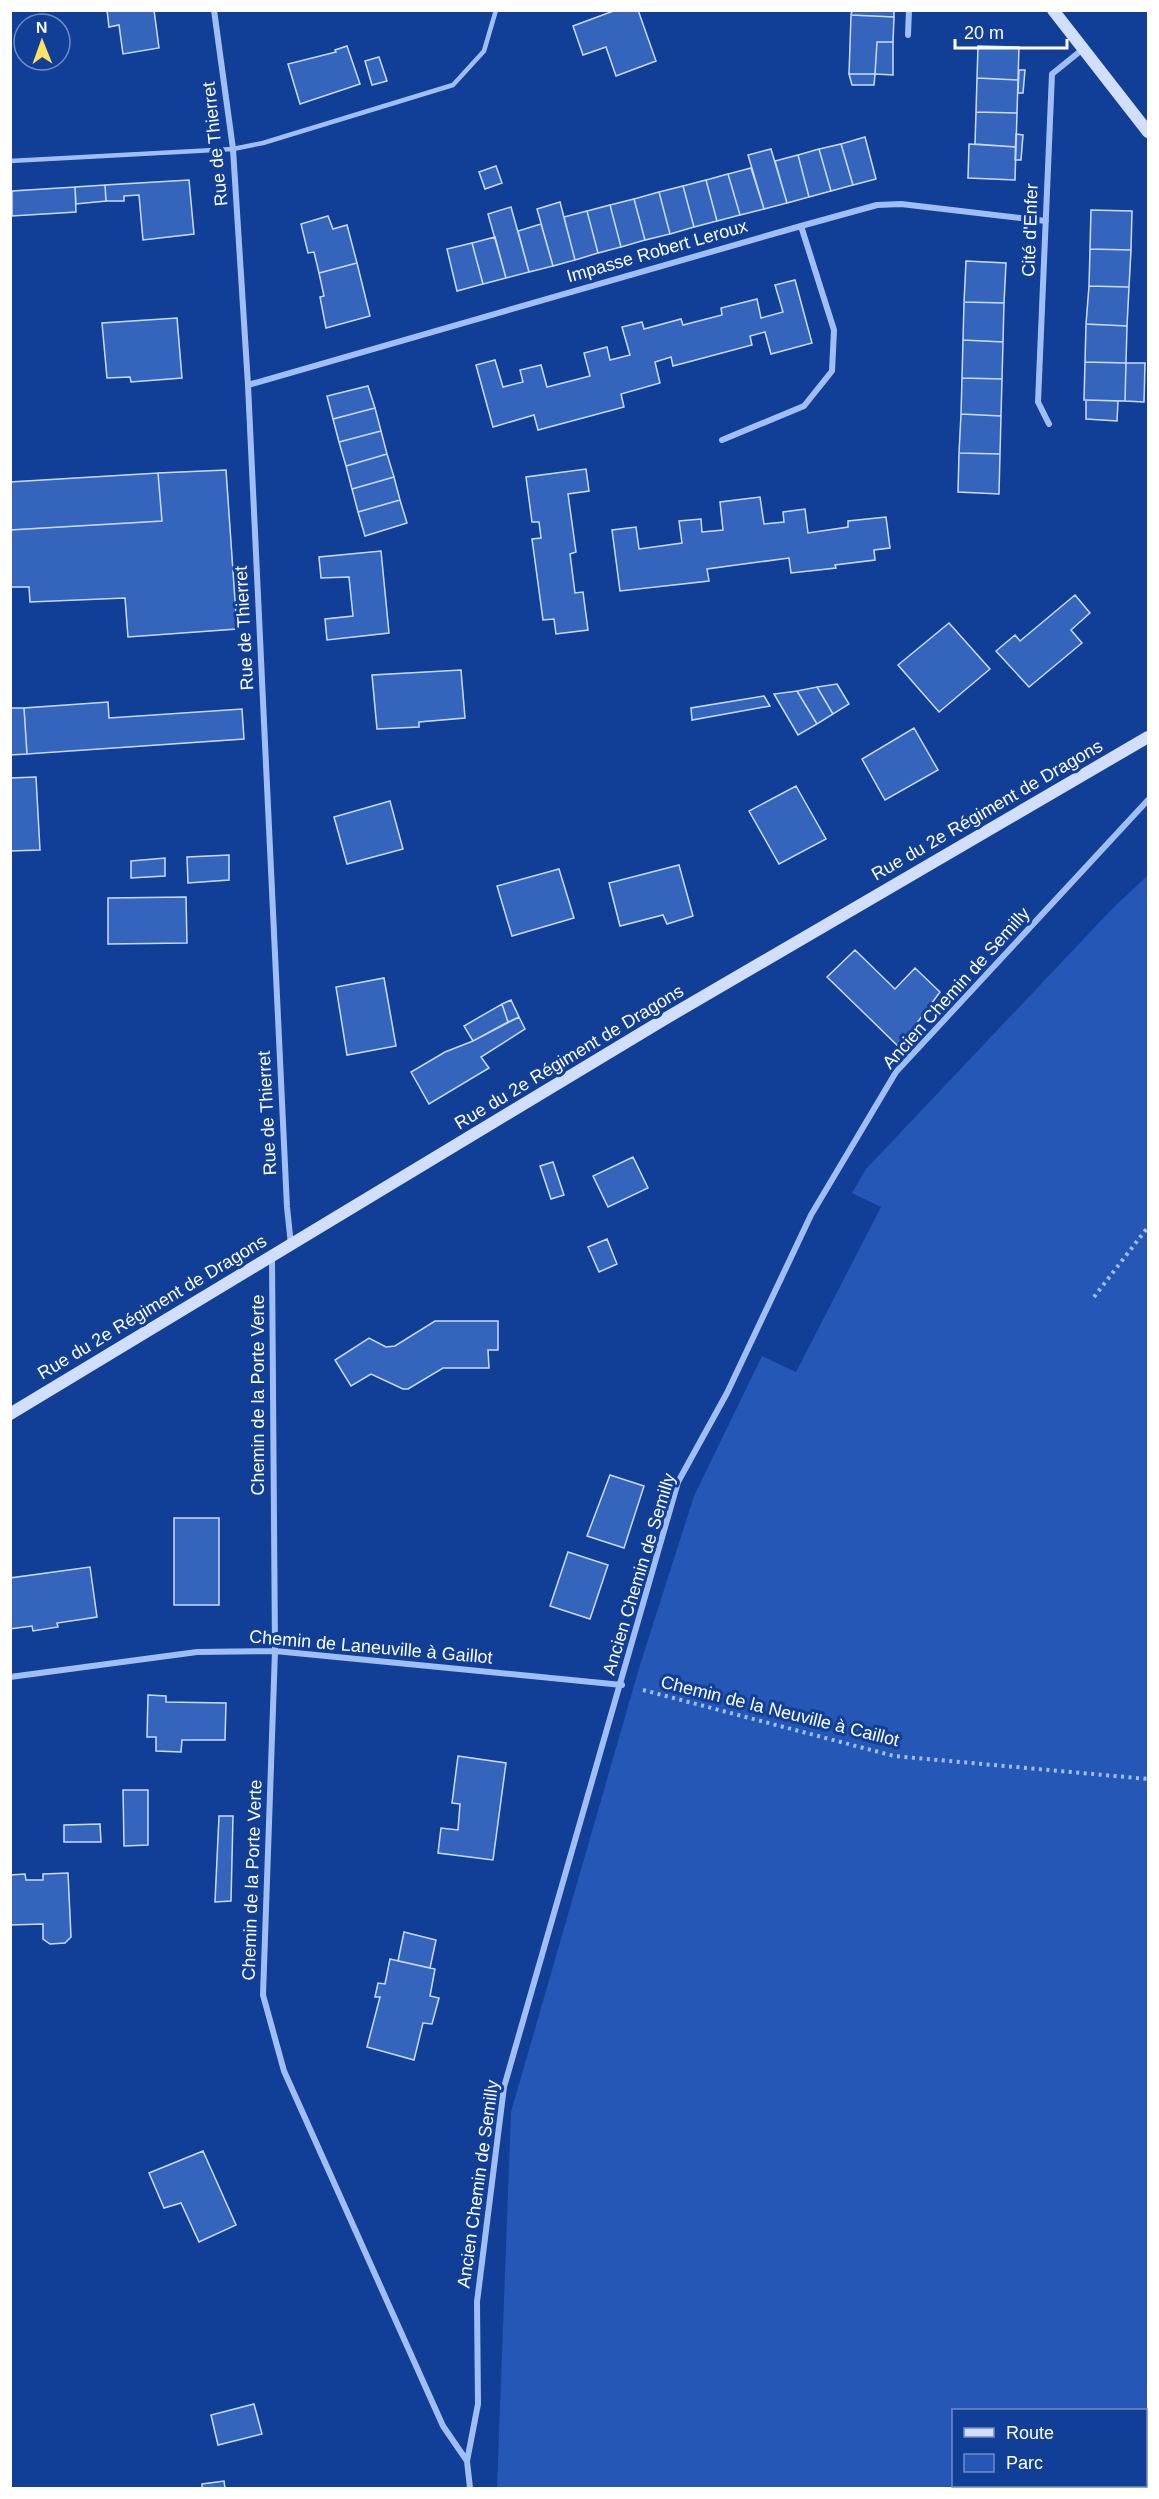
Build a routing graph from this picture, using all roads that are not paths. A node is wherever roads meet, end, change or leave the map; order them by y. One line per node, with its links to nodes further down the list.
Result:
1 (214, 10): 8 (street, Rue de Thierret)
2 (496, 10): 8 (lane)
3 (909, 10): 5 (street)
4 (1053, 10): 6 (street)
5 (908, 35)
6 (1083, 49): 7 (street); 10 (street, Cité d'Enfer)
7 (1149, 132)
8 (233, 149): 9 (lane); 12 (street, Rue de Thierret)
9 (10, 161)
10 (1046, 221): 11 (street, Impasse Robert Leroux); 13 (street, Cité d'Enfer)
11 (801, 226): 12 (street, Impasse Robert Leroux); 14 (street)
12 (248, 385): 17 (street, Rue de Thierret)
13 (1049, 424)
14 (722, 440)
15 (1149, 737): 17 (street, Rue du 2e Régiment de Dragons)
16 (1149, 800): 22 (street, Ancien Chemin de Semilly)
17 (291, 1245): 18 (street, Rue du 2e Régiment de Dragons)
18 (272, 1256): 19 (street, Rue du 2e Régiment de Dragons); 20 (street, Chemin de la Porte Verte)
19 (10, 1414)
20 (275, 1651): 21 (street, Chemin de Laneuville à Gaillot); 22 (street, Chemin de Laneuville à Gaillot); 23 (street, Chemin de la Porte Verte)
21 (10, 1677)
22 (622, 1684): 23 (street, Ancien Chemin de Semilly)
23 (467, 2461): 24 (street, Ancien Chemin de Semilly)
24 (470, 2488)

